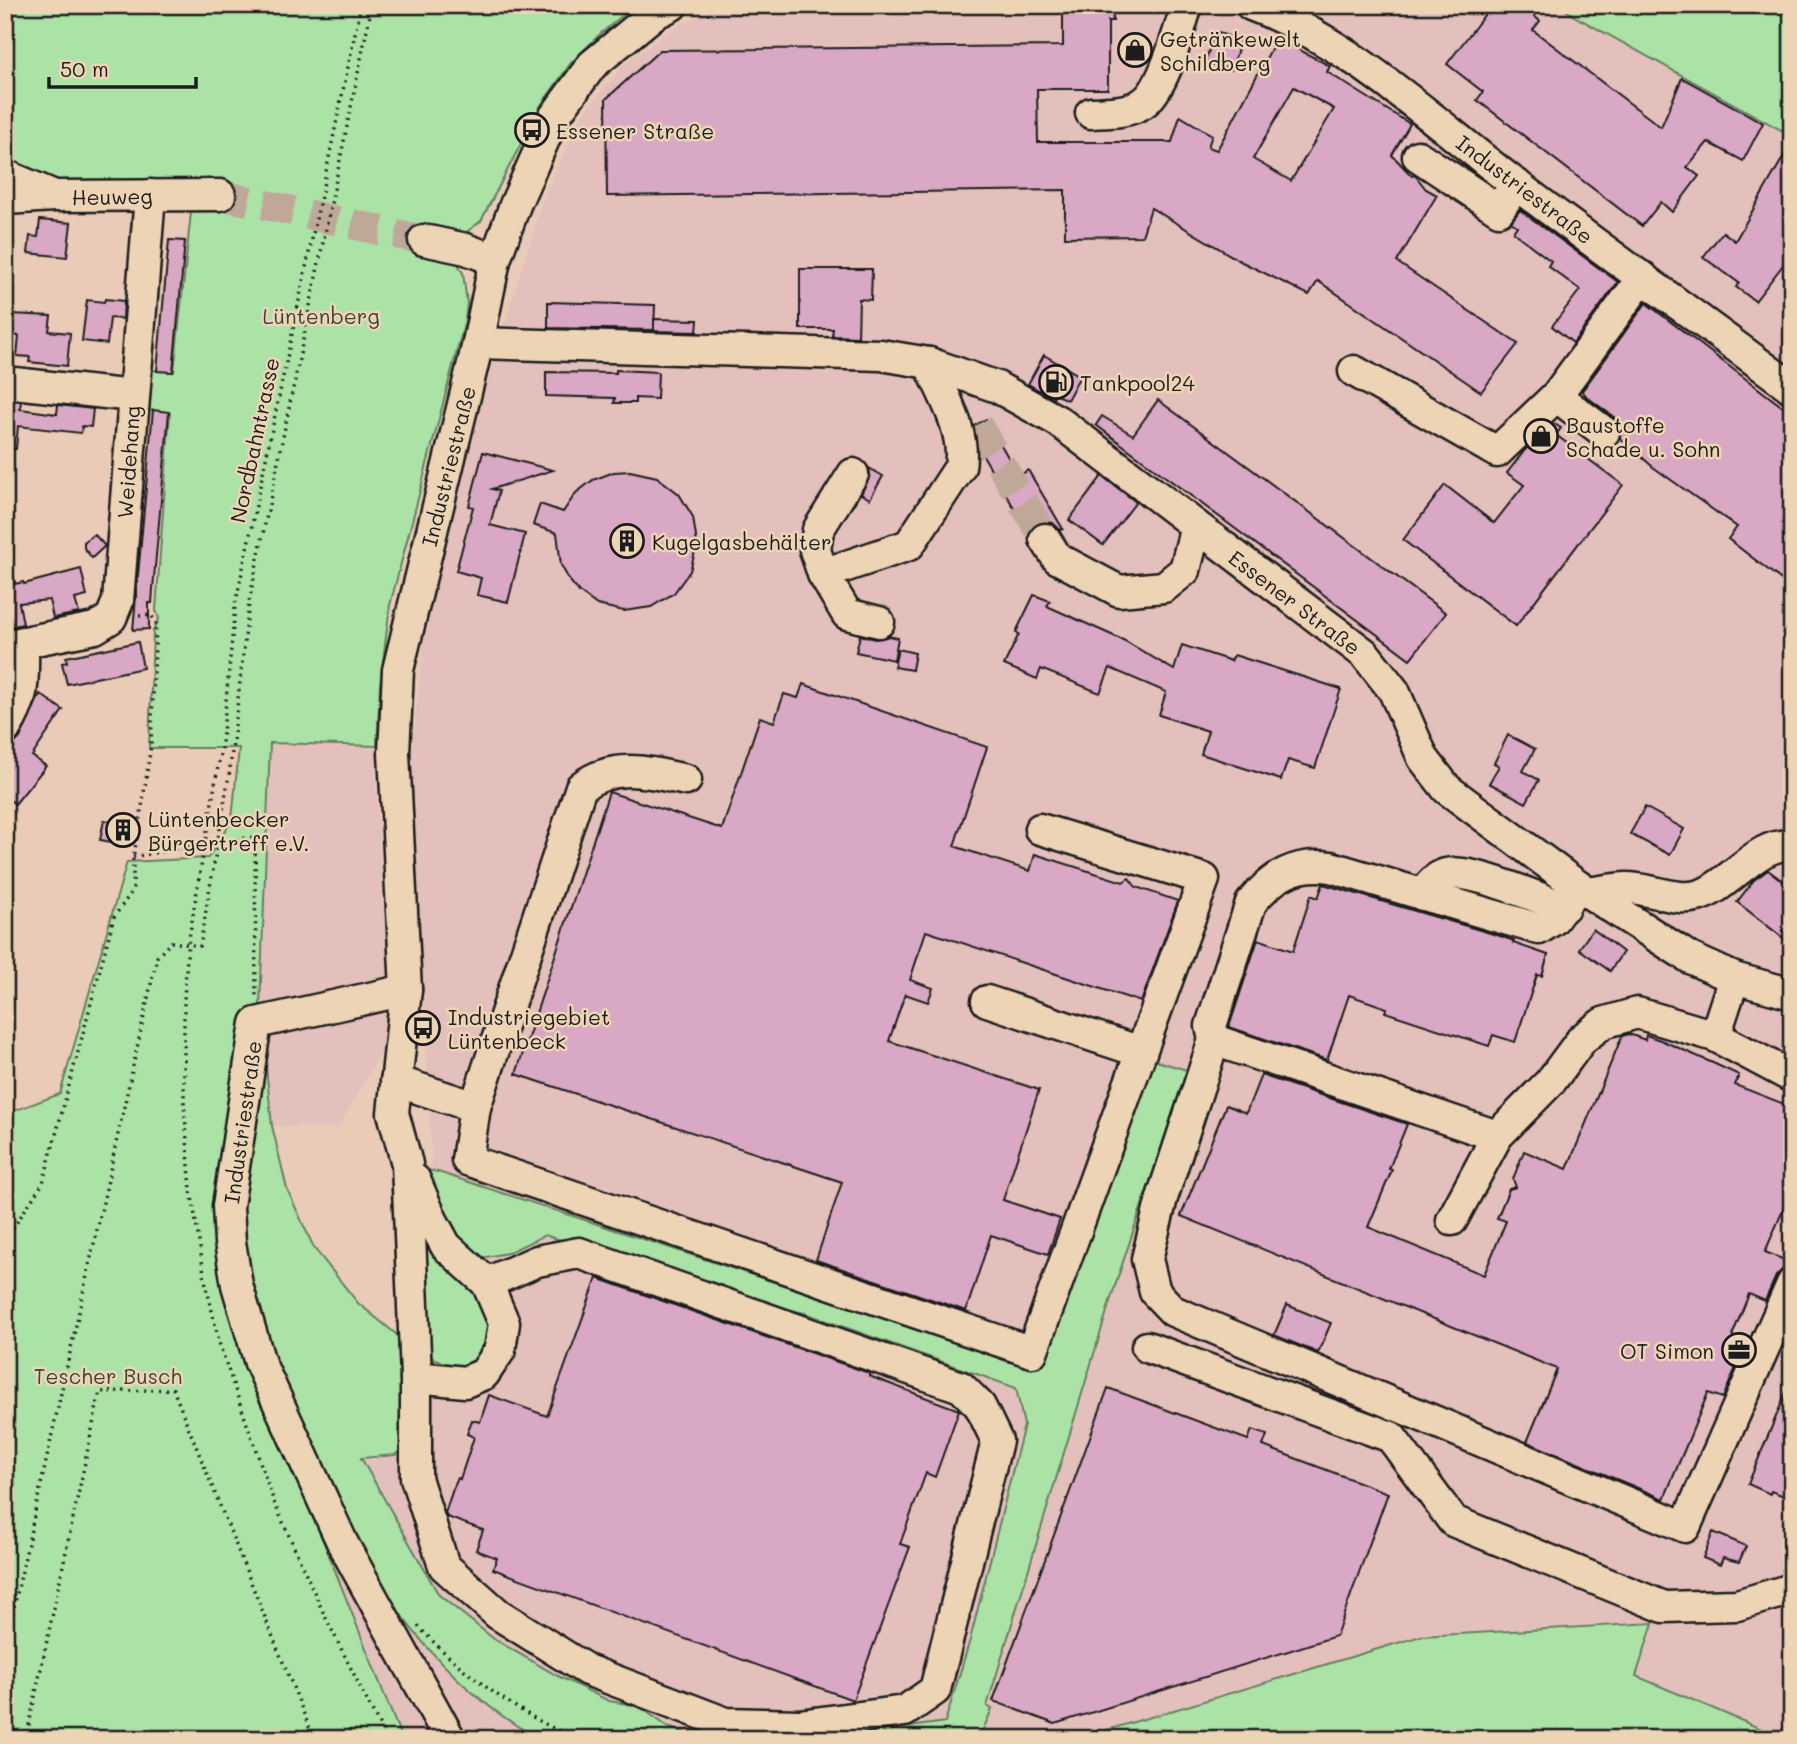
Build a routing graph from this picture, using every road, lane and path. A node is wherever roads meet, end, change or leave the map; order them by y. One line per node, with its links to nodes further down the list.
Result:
1 (361, 5): 36 (path, Nordbahntrasse)
2 (372, 5): 37 (path)
3 (673, 5): 15 (street, Industriestraße)
4 (1187, 5): 6 (street)
5 (1251, 5): 9 (street, Industriestraße)
6 (1091, 113)
7 (1418, 156): 9 (street)
8 (5, 175): 12 (street)
9 (1516, 184): 16 (street, Industriestraße)
10 (150, 195): 11 (street, Heuweg); 12 (street, Heuweg); 22 (street, Weidehang)
11 (220, 195)
12 (54, 196): 13 (street, Heuweg)
13 (5, 199)
14 (424, 240): 15 (street)
15 (495, 260): 17 (street, Industriestraße)
16 (1643, 277): 21 (street, Industriestraße); 23 (street)
17 (478, 343): 18 (street, Essener Straße); 42 (street, Industriestraße)
18 (937, 366): 24 (street); 27 (street, Essener Straße); 29 (street)
19 (1354, 371): 23 (street)
20 (5, 382): 22 (street)
21 (1792, 388)
22 (133, 396): 30 (street, Weidehang)
23 (1556, 396): 25 (street)
24 (977, 425)
25 (1604, 432)
26 (853, 474): 29 (street)
27 (1196, 526): 28 (street); 40 (street, Essener Straße)
28 (1045, 539)
29 (823, 574): 31 (street)
30 (111, 618): 32 (street); 39 (path)
31 (879, 622)
32 (14, 644): 33 (street)
33 (5, 729)
34 (686, 780): 51 (street)
35 (1040, 829): 48 (street)
36 (204, 842): 37 (path); 39 (path)
37 (216, 844): 45 (path); 62 (path)
38 (1792, 846): 40 (street)
39 (132, 857): 55 (path)
40 (1577, 895): 41 (street, Essener Straße); 47 (street)
41 (1734, 978): 43 (street, Essener Straße); 46 (street)
42 (406, 990): 45 (street, Industriestraße); 50 (street, Industriestraße)
43 (1792, 993)
44 (988, 1002): 48 (street)
45 (256, 1023): 65 (street, Industriestraße)
46 (1715, 1036): 49 (street); 52 (street)
47 (1214, 1040): 52 (street); 57 (street)
48 (1142, 1052): 51 (street)
49 (1792, 1077)
50 (396, 1080): 51 (street); 53 (street, Industriestraße)
51 (475, 1107)
52 (1497, 1136): 54 (street)
53 (407, 1164): 56 (street); 59 (street)
54 (1452, 1220)
55 (5, 1240)
56 (487, 1283): 59 (street); 59 (street)
57 (1792, 1284)
58 (1147, 1348): 60 (street)
59 (416, 1377)
60 (1792, 1589)
61 (414, 1622): 66 (path)
62 (5, 1648)
63 (26, 1739): 64 (path)
64 (314, 1739)
65 (450, 1739)
66 (576, 1739)

